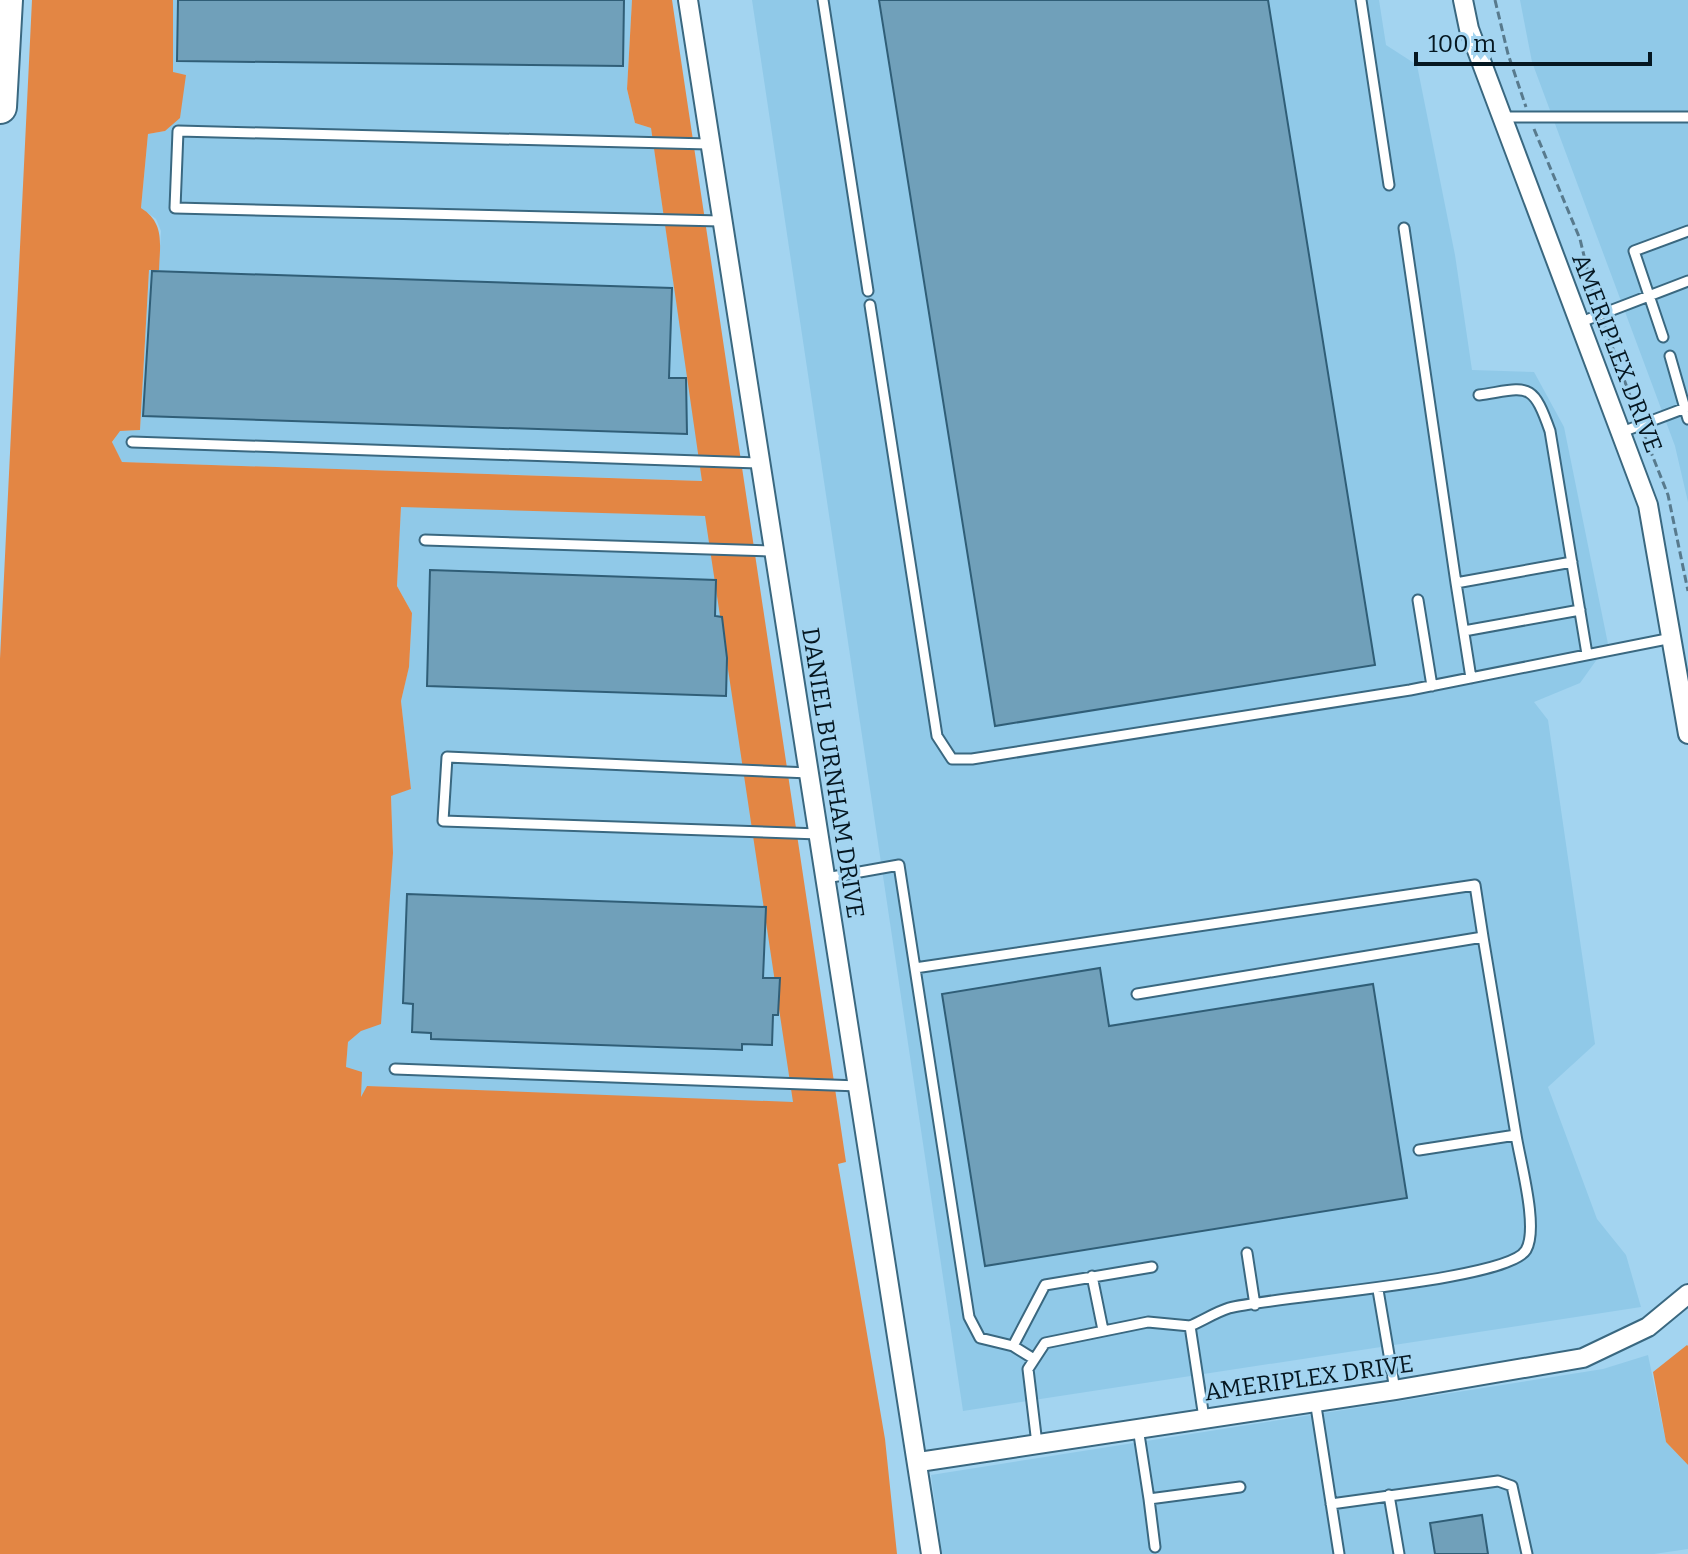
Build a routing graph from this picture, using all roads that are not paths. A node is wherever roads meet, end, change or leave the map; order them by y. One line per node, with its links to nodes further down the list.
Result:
1 (6, 0): 6 (highway)
2 (688, 0): 9 (street, DANIEL BURNHAM DRIVE)
3 (823, 0): 15 (lane)
4 (1361, 0): 10 (lane)
5 (1463, 0): 7 (street, AMERIPLEX DRIVE)
6 (0, 107)
7 (1501, 117): 8 (lane); 18 (street, AMERIPLEX DRIVE)
8 (1688, 117)
9 (709, 144): 11 (street, DANIEL BURNHAM DRIVE); 11 (lane)
10 (1389, 185)
11 (721, 221): 26 (street, DANIEL BURNHAM DRIVE)
12 (1404, 228): 30 (lane)
13 (1688, 231): 16 (lane)
14 (1688, 281): 16 (lane)
15 (868, 291)
16 (1649, 296): 18 (lane); 19 (lane)
17 (870, 305): 37 (lane)
18 (1581, 322): 24 (street, AMERIPLEX DRIVE)
19 (1663, 337)
20 (1670, 356): 22 (lane)
21 (1479, 395): 29 (lane)
22 (1686, 407): 23 (lane); 24 (lane)
23 (1688, 419)
24 (1622, 432): 34 (street, AMERIPLEX DRIVE)
25 (132, 442): 26 (lane)
26 (758, 463): 28 (street, DANIEL BURNHAM DRIVE)
27 (425, 540): 28 (lane)
28 (772, 551): 39 (street, DANIEL BURNHAM DRIVE)
29 (1572, 562): 30 (lane); 32 (lane)
30 (1456, 583): 33 (lane)
31 (1418, 600): 37 (lane)
32 (1580, 610): 33 (lane); 35 (lane)
33 (1464, 631): 36 (lane)
34 (1672, 638): 35 (lane); 38 (street, AMERIPLEX DRIVE)
35 (1587, 654): 36 (lane)
36 (1471, 678): 37 (lane)
37 (1432, 686)
38 (1687, 727)
39 (809, 773): 40 (street, DANIEL BURNHAM DRIVE); 40 (lane)
40 (819, 834): 41 (street, DANIEL BURNHAM DRIVE)
41 (826, 878): 43 (lane); 46 (street, DANIEL BURNHAM DRIVE)
42 (1483, 937): 43 (lane); 44 (lane); 47 (lane)
43 (915, 968): 57 (lane)
44 (1137, 994)
45 (395, 1069): 46 (lane)
46 (859, 1086): 64 (street, DANIEL BURNHAM DRIVE)
47 (1516, 1135): 48 (lane); 52 (lane)
48 (1419, 1150)
49 (1247, 1253): 54 (lane)
50 (1152, 1267): 51 (lane)
51 (1092, 1276): 56 (lane); 57 (lane)
52 (1378, 1290): 54 (lane); 59 (lane)
53 (1688, 1294): 59 (street, AMERIPLEX DRIVE)
54 (1255, 1305): 55 (lane)
55 (1190, 1326): 56 (lane); 61 (lane)
56 (1103, 1330): 58 (lane)
57 (1013, 1346): 58 (lane)
58 (1034, 1359): 63 (lane)
59 (1395, 1390): 60 (street, AMERIPLEX DRIVE)
60 (1315, 1400): 61 (street, AMERIPLEX DRIVE); 68 (lane)
61 (1204, 1418): 62 (street, AMERIPLEX DRIVE)
62 (1138, 1428): 63 (street, AMERIPLEX DRIVE); 67 (lane)
63 (1037, 1444): 64 (street, AMERIPLEX DRIVE)
64 (919, 1462): 70 (street, DANIEL BURNHAM DRIVE)
65 (1240, 1487): 67 (lane)
66 (1389, 1495): 68 (lane); 72 (lane); 73 (lane)
67 (1149, 1499): 69 (lane)
68 (1331, 1504): 71 (lane)
69 (1155, 1547)
70 (931, 1554)
71 (1339, 1554)
72 (1399, 1554)
73 (1527, 1554)

